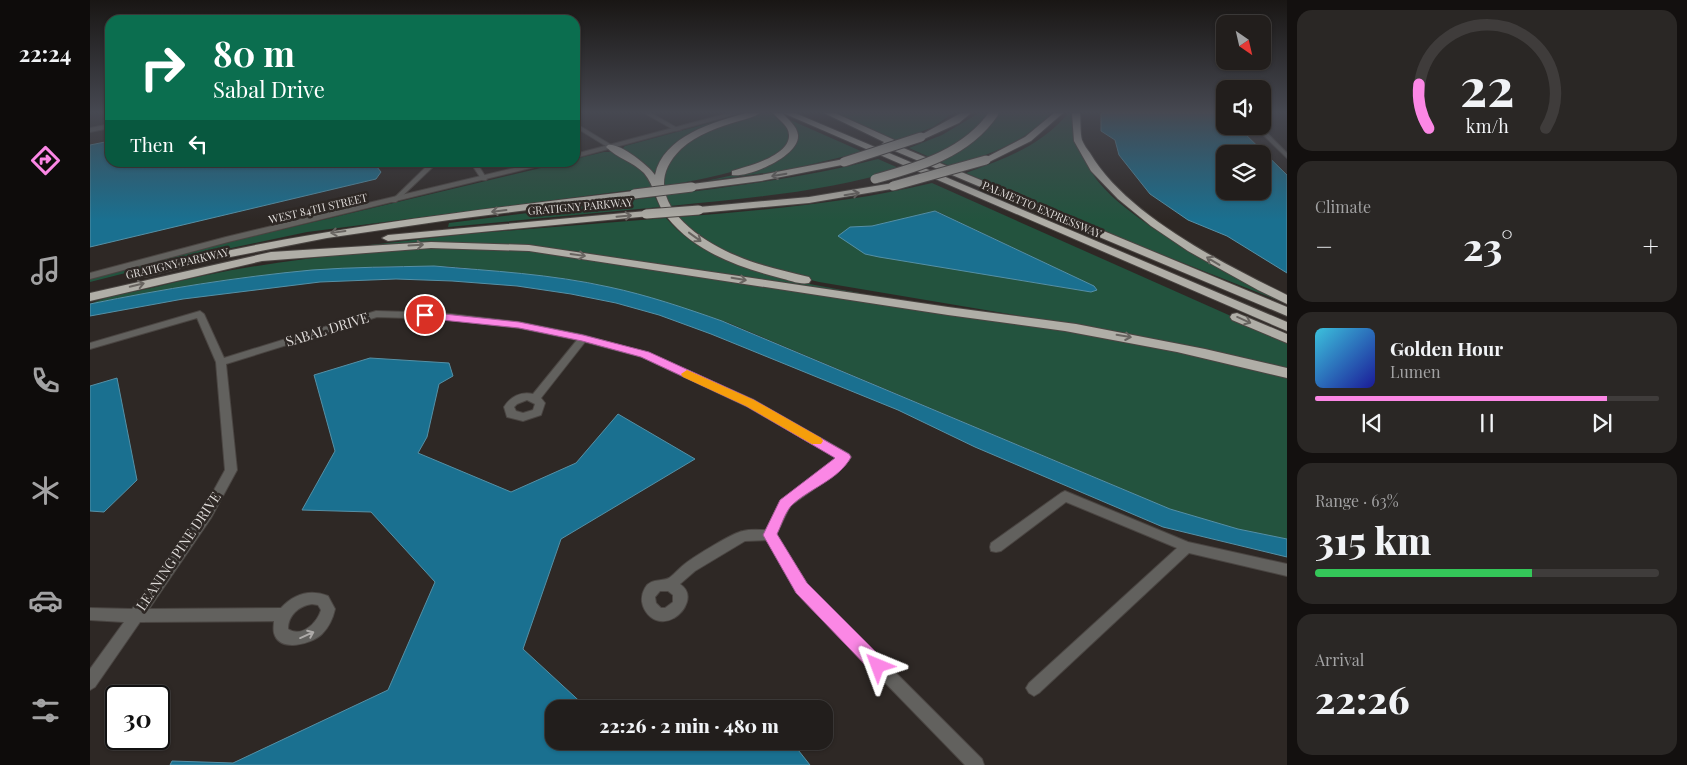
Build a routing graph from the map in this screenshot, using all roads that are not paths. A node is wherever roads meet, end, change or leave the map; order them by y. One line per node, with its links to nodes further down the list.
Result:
1 (604, 149): 12 (street)
2 (614, 149): 19 (highway)
3 (677, 149): 19 (highway)
4 (788, 149): 18 (highway)
5 (869, 149): 13 (highway, PALMETTO EXPRESSWAY)
6 (885, 149): 18 (highway, GRATIGNY PARKWAY, one-way to 18, bridge)
7 (890, 149): 28 (highway)
8 (900, 149): 27 (highway, PALMETTO EXPRESSWAY)
9 (954, 149): 21 (highway, bridge)
10 (1009, 149): 21 (highway, GRATIGNY PARKWAY, one-way to 10, bridge)
11 (1082, 149): 26 (highway, one-way to 11)
12 (580, 155)
13 (898, 160): 29 (highway, PALMETTO EXPRESSWAY); 32 (highway, one-way to 32)
14 (429, 167): 20 (street)
15 (476, 167): 17 (street)
16 (531, 167): 17 (street, WEST 84TH STREET)
17 (484, 179): 20 (street, WEST 84TH STREET)
18 (691, 185): 24 (highway, GRATIGNY PARKWAY, one-way to 24, bridge)
19 (658, 188): 30 (highway, one-way to 30)
20 (394, 201): 23 (street, WEST 84TH STREET)
21 (697, 208): 22 (highway, GRATIGNY PARKWAY, one-way to 21, bridge)
22 (263, 258): 25 (highway, GRATIGNY PARKWAY, one-way to 22); 30 (highway, one-way to 30)
23 (90, 276)
24 (90, 287)
25 (90, 297)
26 (1287, 300)
27 (1287, 312)
28 (1287, 317)
29 (1287, 327)
30 (1076, 328): 35 (highway, one-way to 35)
31 (583, 338): 34 (street, SABAL DRIVE); 36 (street); 37 (street, SABAL DRIVE)
32 (1287, 339)
33 (90, 346): 34 (street, LEANING PINE DRIVE)
34 (221, 362): 44 (street, LEANING PINE DRIVE)
35 (1287, 373)
36 (535, 398)
37 (770, 535): 41 (street); 47 (street)
38 (996, 547): 39 (street)
39 (1187, 547): 40 (street); 46 (street)
40 (1287, 570)
41 (670, 585)
42 (90, 614): 44 (street, LEANING PINE DRIVE)
43 (284, 614): 44 (street, LEANING PINE DRIVE)
44 (135, 616): 45 (street, LEANING PINE DRIVE)
45 (90, 682)
46 (1034, 688)
47 (976, 765)

